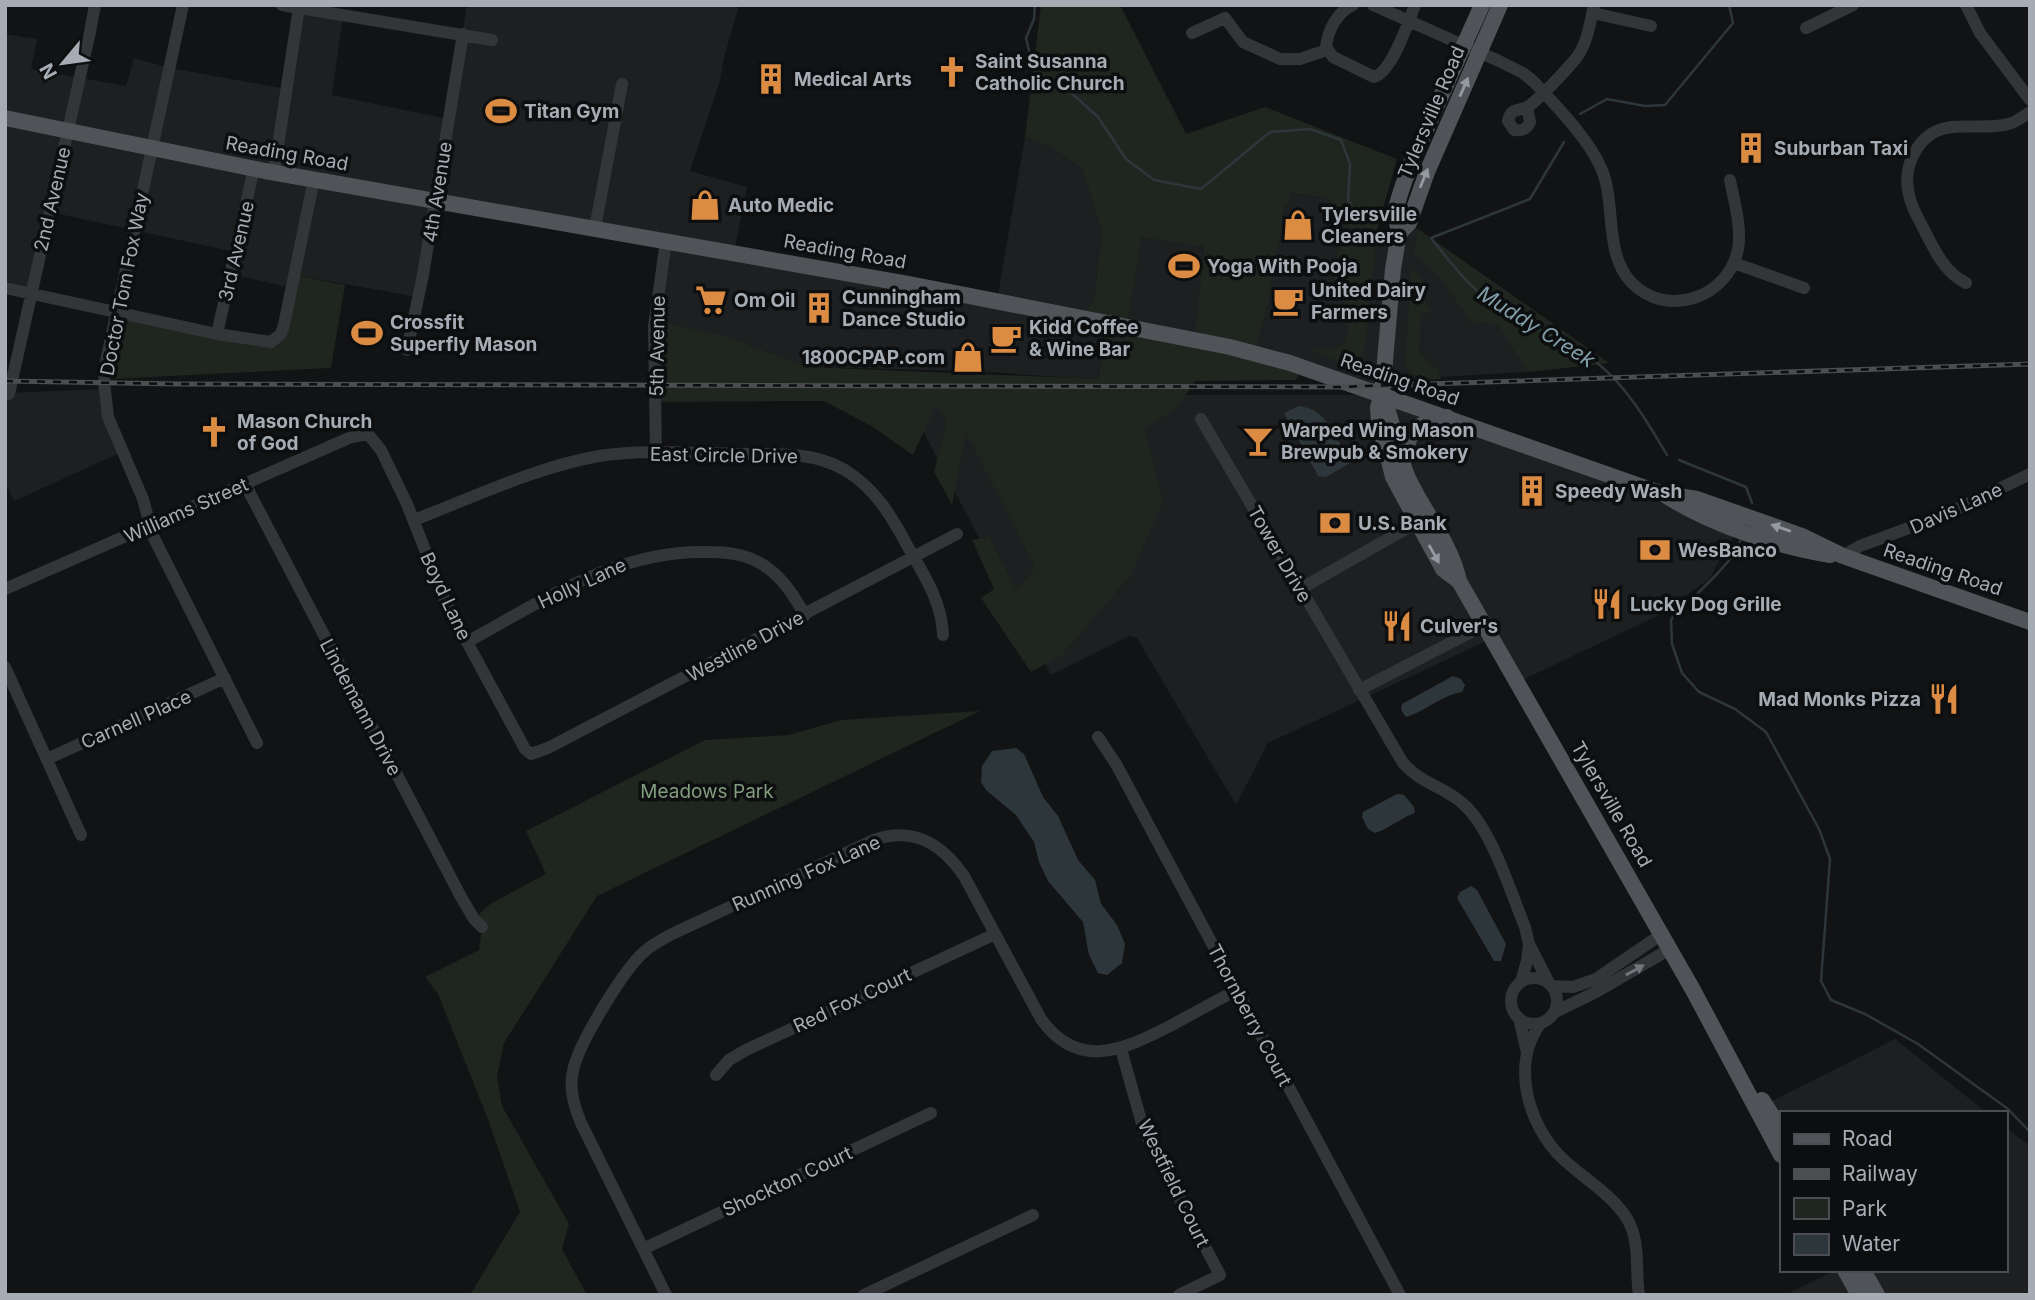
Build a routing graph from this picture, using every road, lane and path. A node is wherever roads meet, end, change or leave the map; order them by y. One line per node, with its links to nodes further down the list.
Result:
1 (94, 5): 27 (street, 2nd Avenue)
2 (183, 5): 28 (street, Doctor Tom Fox Way)
3 (282, 5): 11 (street)
4 (1373, 5): 13 (street)
5 (1416, 5): 13 (street)
6 (1482, 5): 19 (main road, Tylersville Road)
7 (1500, 5): 19 (main road, Tylersville Road)
8 (1853, 5): 15 (street)
9 (1966, 5): 23 (street)
10 (1345, 7): 20 (street)
11 (299, 8): 17 (street); 30 (street)
12 (1593, 9): 14 (street); 22 (street)
13 (1409, 21): 19 (street); 20 (street)
14 (1651, 26)
15 (1806, 28)
16 (1192, 33): 20 (street)
17 (463, 34): 18 (street); 33 (street, 4th Avenue)
18 (492, 40)
19 (1472, 49): 22 (street); 45 (main road, Tylersville Road)
20 (1327, 50)
21 (622, 84): 34 (street)
22 (1543, 92): 24 (street); 36 (street)
23 (2030, 100)
24 (1527, 107)
25 (2030, 111): 37 (street)
26 (5, 118): 27 (main road, Reading Road)
27 (68, 131): 28 (main road, Reading Road); 40 (street, 2nd Avenue)
28 (152, 148): 29 (main road, Reading Road); 41 (street, Doctor Tom Fox Way)
29 (254, 168): 30 (main road, Reading Road); 42 (street, 3rd Avenue)
30 (274, 172): 31 (main road, Reading Road)
31 (314, 179): 33 (main road, Reading Road); 42 (street)
32 (1730, 180): 36 (street)
33 (436, 201): 34 (main road, Reading Road); 43 (street, 4th Avenue)
34 (595, 228): 35 (main road, Reading Road)
35 (666, 240): 45 (main road, Reading Road); 49 (street, 5th Avenue)
36 (1734, 263): 39 (street)
37 (1966, 283)
38 (5, 288): 40 (street)
39 (1804, 288)
40 (31, 293): 41 (street); 44 (street, 2nd Avenue)
41 (116, 312): 42 (street); 55 (street, Doctor Tom Fox Way)
42 (217, 334)
43 (407, 350)
44 (9, 394)
45 (1382, 395): 46 (main road, Reading Road); 50 (main road, Tylersville Road); 54 (main road, Tylersville Road)
46 (1448, 417): 50 (main road); 57 (main road, Reading Road)
47 (1201, 419): 61 (street, Tower Drive)
48 (368, 434): 52 (street, Williams Street); 53 (street, Boyd Lane)
49 (656, 453): 53 (street, East Circle Drive); 58 (street, East Circle Drive)
50 (1403, 467): 59 (main road, Tylersville Road)
51 (2030, 474): 57 (street, Davis Lane)
52 (245, 484): 55 (street, Williams Street); 75 (street, Lindemann Drive)
53 (414, 520): 66 (street, Boyd Lane)
54 (1416, 523): 59 (main road, Tylersville Road, one-way to 59); 61 (street)
55 (150, 524): 60 (street, Williams Street); 68 (street, Doctor Tom Fox Way)
56 (957, 534): 58 (street, Westline Drive)
57 (1843, 556): 63 (main road, Reading Road)
58 (914, 558): 62 (street, Westline Drive); 65 (street, East Circle Drive)
59 (1458, 581): 64 (main road, Tylersville Road)
60 (5, 589)
61 (1300, 589): 69 (street, Tower Drive)
62 (804, 615): 66 (street, Holly Lane); 72 (street, Westline Drive)
63 (2030, 622)
64 (1485, 625): 69 (street); 77 (main road, Tylersville Road)
65 (943, 635)
66 (467, 642): 72 (street, Boyd Lane)
67 (5, 667): 73 (street)
68 (225, 678): 71 (street, Doctor Tom Fox Way); 73 (street, Carnell Place)
69 (1361, 694): 78 (street, Tower Drive)
70 (1098, 737): 82 (street, Thornberry Court)
71 (257, 743)
72 (531, 754)
73 (47, 759): 74 (street)
74 (81, 835)
75 (482, 927)
76 (995, 934): 86 (street, Running Fox Lane); 89 (street, Red Fox Court); 94 (street, Running Fox Lane)
77 (1662, 934): 79 (main road, Tylersville Road); 81 (street)
78 (1529, 944): 80 (street); 81 (street, Tower Drive)
79 (1670, 949): 83 (street, one-way to 79); 87 (main road, Tylersville Road)
80 (1521, 982): 81 (street); 84 (street)
81 (1550, 985): 83 (street)
82 (1237, 990): 86 (street, Running Fox Lane); 100 (street, Thornberry Court)
83 (1555, 1012): 85 (street)
84 (1519, 1018): 85 (street); 88 (street)
85 (1541, 1023): 88 (street)
86 (1121, 1049): 99 (street, Westfield Court)
87 (1726, 1049): 91 (main road, Tylersville Road); 92 (main road, Tylersville Road)
88 (1527, 1052): 101 (street)
89 (716, 1075)
90 (931, 1113): 94 (street, Shockton Court)
91 (1780, 1128)
92 (1780, 1153)
93 (1033, 1215): 98 (street)
94 (643, 1249): 97 (street, Running Fox Lane)
95 (1846, 1272): 102 (main road)
96 (1864, 1272): 103 (main road)
97 (666, 1295)
98 (864, 1295)
99 (1178, 1295)
100 (1400, 1295)
101 (1639, 1295)
102 (1859, 1295)
103 (1877, 1295)

